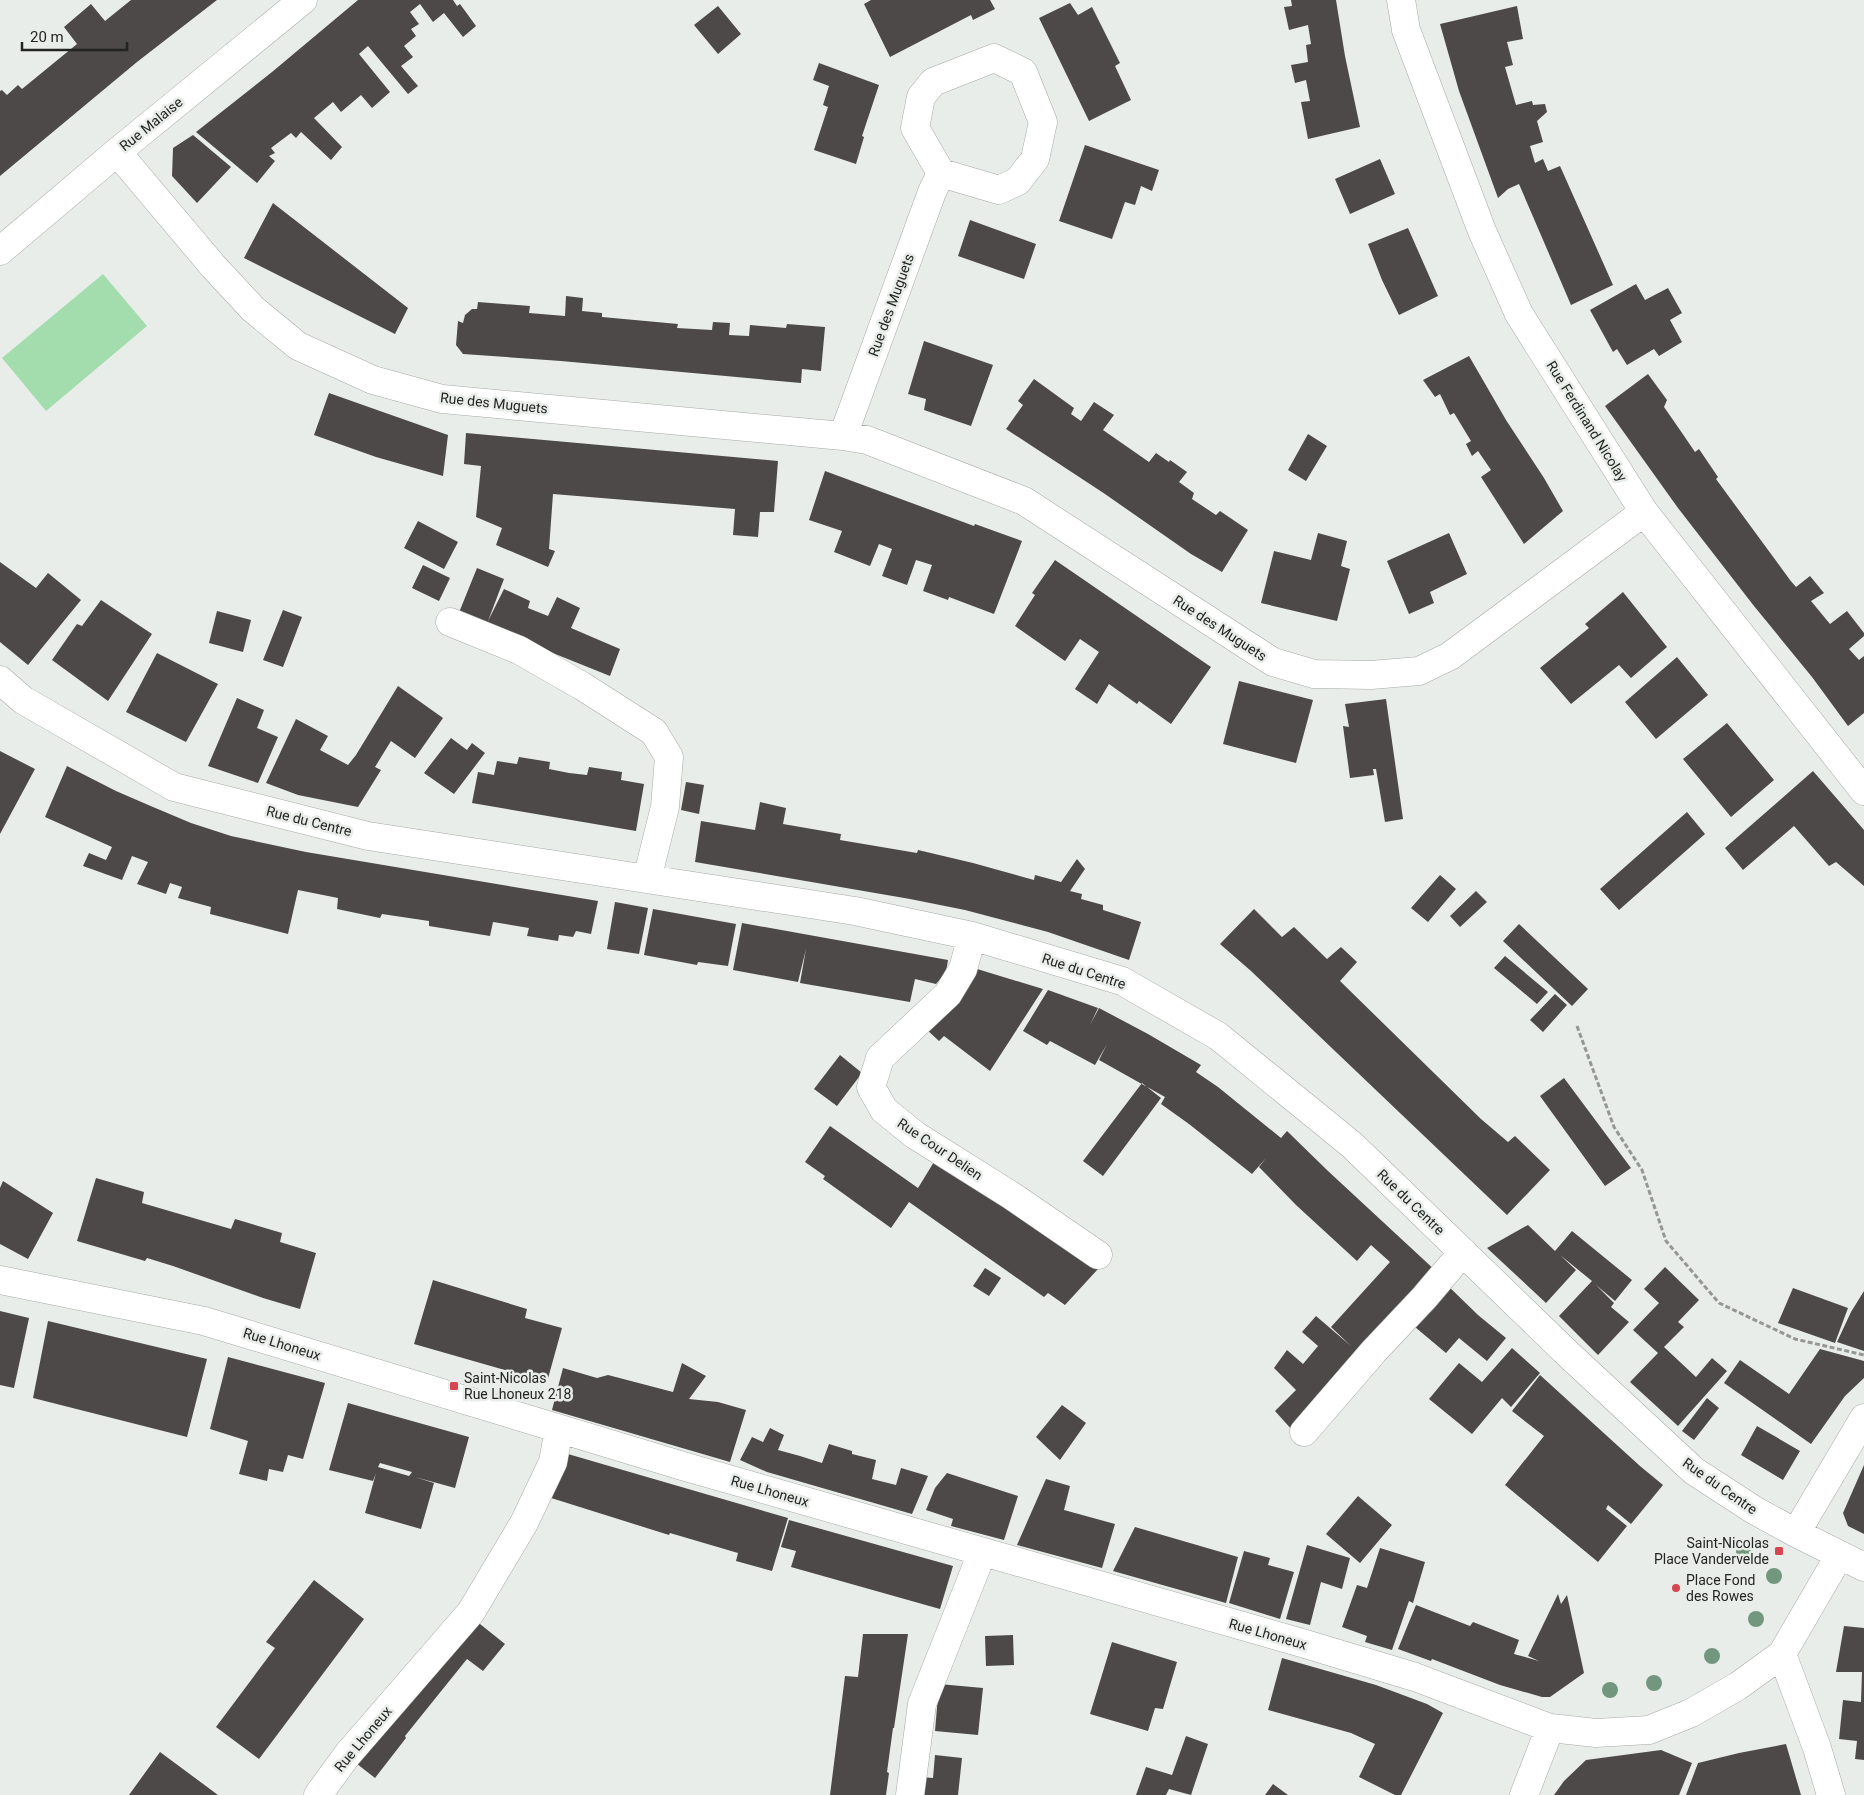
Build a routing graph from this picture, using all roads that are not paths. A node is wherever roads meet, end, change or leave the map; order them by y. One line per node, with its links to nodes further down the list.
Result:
1 (304, 0): 3 (street, Rue Malaise)
2 (1401, 0): 7 (street, Rue Ferdinand Nicolay)
3 (117, 152): 5 (street, Rue Malaise); 6 (street, Rue des Muguets)
4 (941, 173): 4 (street); 6 (street, Rue des Muguets)
5 (0, 251)
6 (843, 436): 7 (street, Rue des Muguets)
7 (1644, 512): 10 (street, Rue Ferdinand Nicolay)
8 (450, 622): 11 (street)
9 (0, 680): 11 (street, Rue du Centre)
10 (1864, 791)
11 (647, 878): 12 (street, Rue du Centre)
12 (972, 936): 13 (street, Rue du Centre); 14 (street, Rue Cour Delien)
13 (1463, 1252): 18 (street); 19 (street, Rue du Centre)
14 (1098, 1255)
15 (0, 1280): 17 (street, Rue Lhoneux)
16 (1864, 1418): 19 (street)
17 (559, 1429): 20 (street, Rue Lhoneux); 25 (street, Rue Lhoneux)
18 (1304, 1432)
19 (1796, 1534): 21 (street, Rue du Centre)
20 (982, 1552): 24 (street, Rue Lhoneux); 26 (street)
21 (1840, 1556): 22 (street, Rue du Centre); 23 (street)
22 (1864, 1567)
23 (1782, 1654): 24 (street); 28 (street)
24 (1550, 1728): 27 (street)
25 (318, 1795)
26 (910, 1795)
27 (1524, 1795)
28 (1831, 1795)

